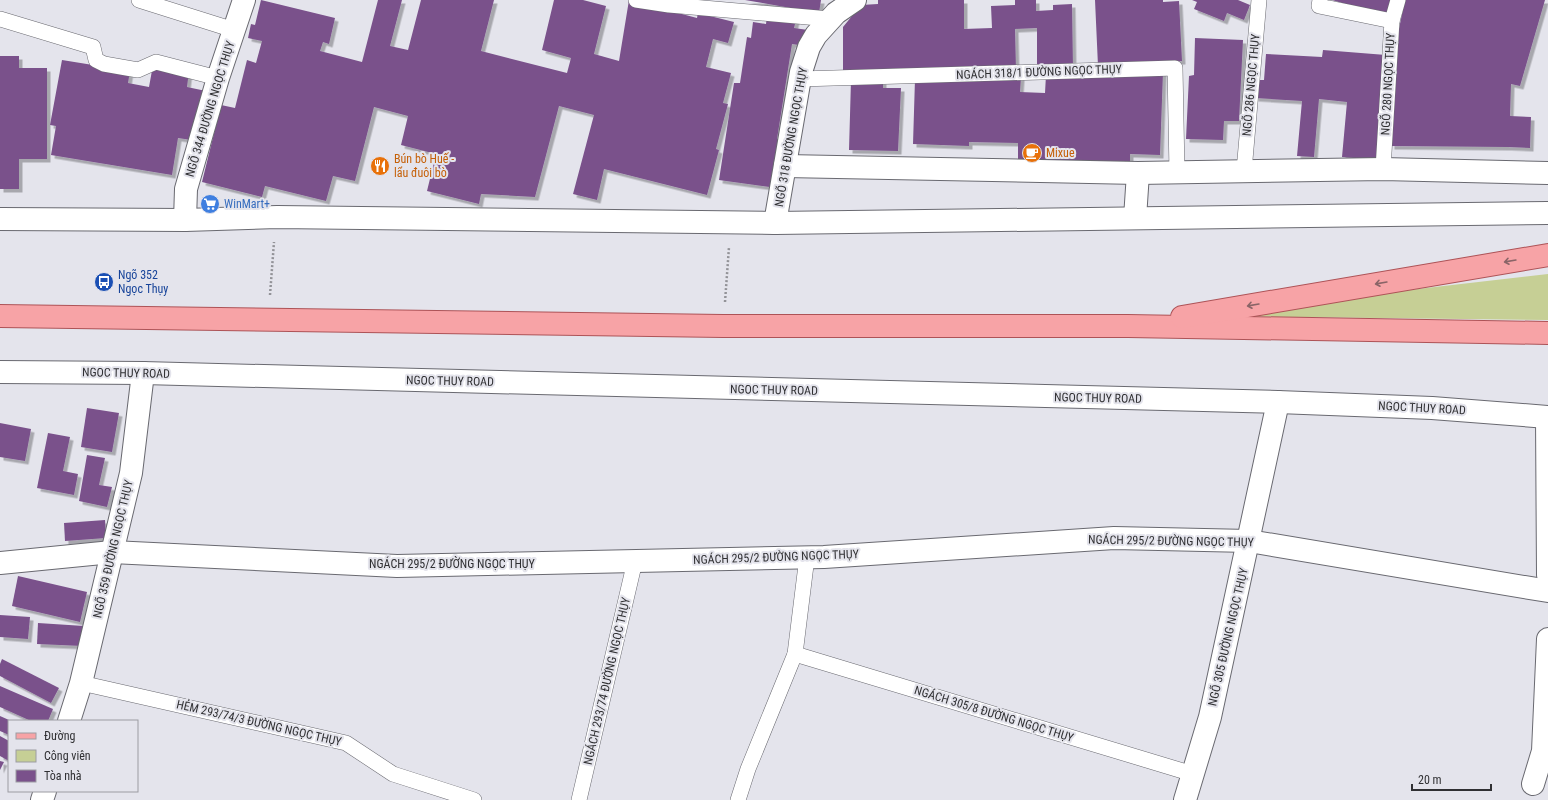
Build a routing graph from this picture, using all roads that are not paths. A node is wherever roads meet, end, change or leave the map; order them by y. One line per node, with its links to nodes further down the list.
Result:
1 (139, 0): 11 (lane)
2 (244, 0): 11 (street, NGÕ 344 ĐƯỜNG NGỌC THỤY)
3 (636, 0): 9 (lane)
4 (855, 0): 9 (street, NGÕ 318 ĐƯỜNG NGỌC THỤY)
5 (1259, 0): 16 (lane, NGÕ 286 NGỌC THỤY)
6 (1320, 0): 10 (lane)
7 (1398, 0): 10 (lane, NGÕ 280 NGỌC THỤY)
8 (0, 19): 12 (lane)
9 (830, 19): 13 (street, NGÕ 318 ĐƯỜNG NGỌC THỤY)
10 (1392, 21): 15 (lane, NGÕ 280 NGỌC THỤY)
11 (234, 30): 12 (street, NGÕ 344 ĐƯỜNG NGỌC THỤY)
12 (218, 78): 23 (street, NGÕ 344 ĐƯỜNG NGỌC THỤY)
13 (800, 79): 14 (street, NGÕ 318 ĐƯỜNG NGỌC THỤY); 18 (lane, NGÁCH 318/1 ĐƯỜNG NGỌC THỤY)
14 (785, 166): 17 (street); 24 (street, NGÕ 318 ĐƯỜNG NGỌC THỤY)
15 (1383, 169): 16 (street); 19 (street)
16 (1244, 171): 18 (street)
17 (1138, 172): 18 (street); 21 (street)
18 (1177, 172)
19 (1548, 173)
20 (1548, 213): 21 (street)
21 (1135, 218): 24 (street)
22 (0, 219): 23 (street)
23 (185, 220): 24 (street)
24 (775, 223)
25 (1548, 255): 27 (main road, one-way to 27)
26 (0, 316): 27 (main road)
27 (1128, 326): 28 (main road)
28 (1548, 333)
29 (0, 372): 30 (street, NGOC THUY ROAD)
30 (143, 373): 31 (street, NGOC THUY ROAD); 34 (street, NGÕ 359 ĐƯỜNG NGỌC THỤY)
31 (1278, 402): 32 (street, NGOC THUY ROAD); 33 (street, NGÕ 305 ĐƯỜNG NGỌC THỤY)
32 (1548, 417): 38 (street)
33 (1249, 541): 35 (street, NGÁCH 295/2 ĐƯỜNG NGỌC THỤY); 39 (street, NGÁCH 295/2 ĐƯỜNG NGỌC THỤY); 44 (street, NGÕ 305 ĐƯỜNG NGỌC THỤY)
34 (112, 552): 36 (street, NGÁCH 295/2 ĐƯỜNG NGỌC THỤY); 37 (street, NGÁCH 295/2 ĐƯỜNG NGỌC THỤY); 42 (street, NGÕ 359 ĐƯỜNG NGỌC THỤY)
35 (807, 557): 36 (street, NGÁCH 295/2 ĐƯỜNG NGỌC THỤY); 41 (lane)
36 (635, 561): 47 (lane, NGÁCH 293/74 ĐƯỜNG NGỌC THỤY)
37 (0, 563)
38 (1548, 575)
39 (1548, 591)
40 (1548, 639): 45 (street)
41 (795, 654): 44 (lane, NGÁCH 305/8 ĐƯỜNG NGỌC THỤY); 48 (lane)
42 (81, 683): 43 (street, NGÕ 359 ĐƯỜNG NGỌC THỤY); 46 (lane, HẺM 293/74/3 ĐƯỜNG NGỌC THỤY)
43 (69, 720)
44 (1193, 774): 49 (street, NGÕ 305 ĐƯỜNG NGỌC THỤY)
45 (1533, 784)
46 (474, 800)
47 (578, 800)
48 (738, 800)
49 (1185, 800)

